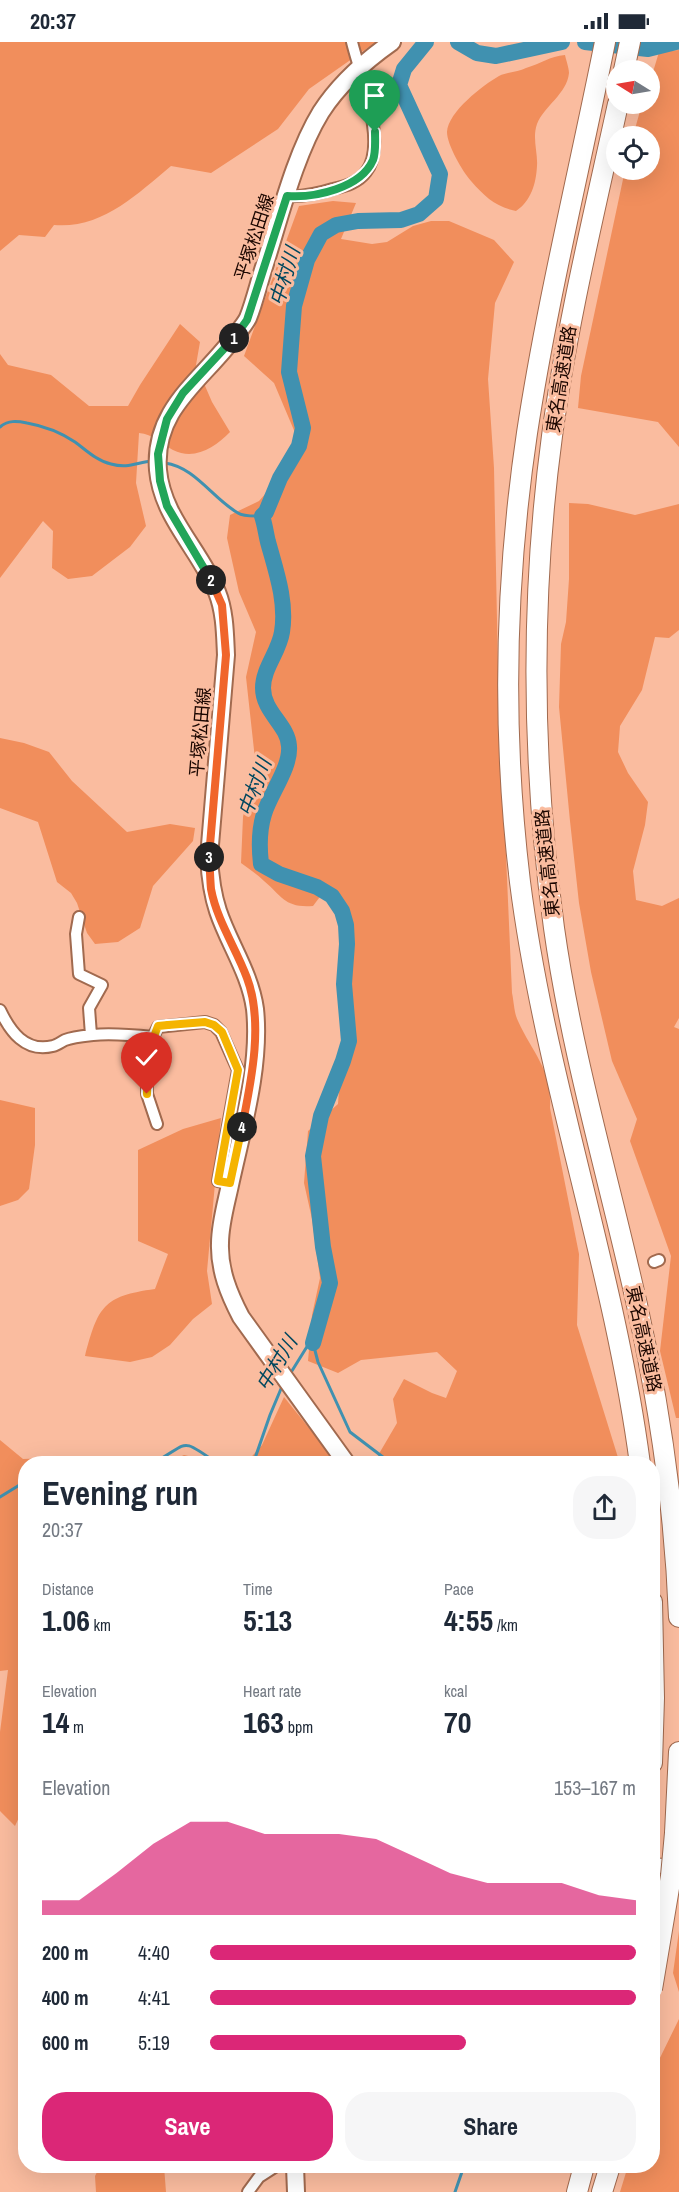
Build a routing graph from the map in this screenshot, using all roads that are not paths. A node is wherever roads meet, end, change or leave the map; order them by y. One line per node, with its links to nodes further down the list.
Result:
1 (352, 42): 6 (street)
2 (392, 42): 6 (main road, 平塚松田線)
3 (605, 42): 16 (highway, 東名高速道路)
4 (630, 42): 5 (highway)
5 (626, 60)
6 (358, 68): 8 (main road, 平塚松田線); 8 (street)
7 (616, 114): 17 (highway, 東名高速道路)
8 (287, 196): 14 (main road, 平塚松田線)
9 (79, 917): 11 (street)
10 (0, 1010): 11 (street)
11 (91, 1035): 12 (street)
12 (153, 1037): 13 (street); 14 (street)
13 (157, 1124)
14 (230, 1183): 15 (main road, 平塚松田線)
15 (341, 1456)
16 (639, 1456)
17 (679, 1617)
18 (679, 1752): 21 (highway, bridge)
19 (679, 1859): 20 (street)
20 (660, 1866)
21 (660, 1941)
22 (265, 2173): 26 (street)
23 (295, 2173): 27 (main road)
24 (583, 2173): 28 (highway)
25 (607, 2173): 29 (highway)
26 (248, 2192)
27 (296, 2192)
28 (577, 2192)
29 (602, 2192)

